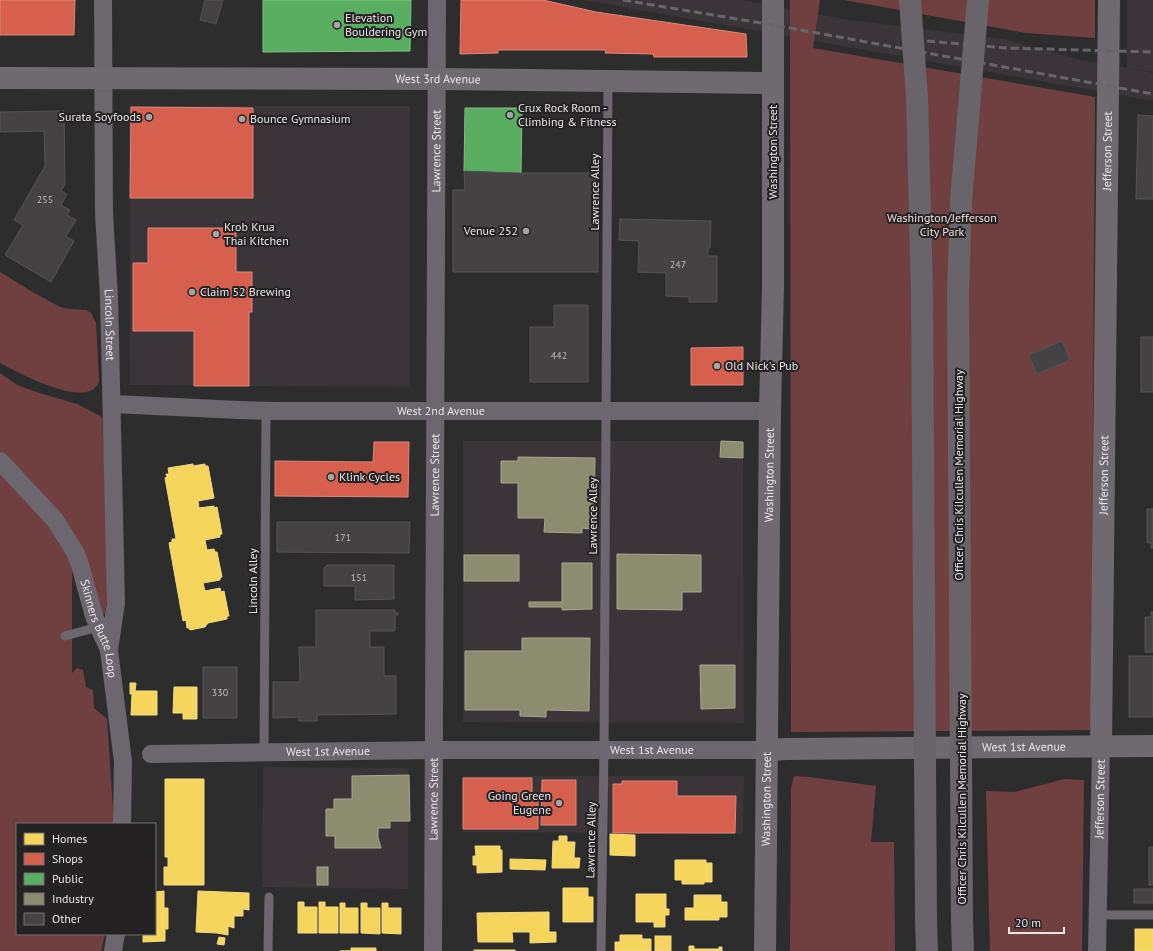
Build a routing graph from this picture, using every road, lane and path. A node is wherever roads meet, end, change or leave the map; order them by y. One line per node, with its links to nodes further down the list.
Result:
1 (103, 0): 8 (street, Lincoln Street)
2 (437, 0): 9 (street, Lawrence Street)
3 (773, 0): 11 (street, Washington Street)
4 (910, 0): 38 (highway, bridge)
5 (978, 0): 39 (highway, Officer Chris Kilcullen Memorial Highway, bridge)
6 (1109, 0): 21 (street, Jefferson Street)
7 (0, 78): 8 (street, West 3rd Avenue)
8 (103, 78): 9 (street, West 3rd Avenue); 12 (street, Lincoln Street)
9 (437, 79): 10 (street, West 3rd Avenue); 14 (street, Lawrence Street)
10 (608, 81): 11 (street, West 3rd Avenue); 15 (lane, Lawrence Alley)
11 (773, 83): 16 (street, Washington Street)
12 (112, 404): 13 (street, West 2nd Avenue); 20 (street, Lincoln Street)
13 (266, 410): 14 (street, West 2nd Avenue); 26 (lane, Lincoln Alley)
14 (435, 411): 15 (street, West 2nd Avenue); 23 (street, Lawrence Street)
15 (605, 411): 16 (street, West 2nd Avenue); 24 (lane, Lawrence Alley)
16 (770, 411): 25 (street, Washington Street)
17 (0, 461): 18 (street, Skinners Butte Loop)
18 (98, 627): 19 (lane); 20 (street, Skinners Butte Loop)
19 (65, 636)
20 (108, 650): 28 (street, Skinners Butte Loop)
21 (1101, 746): 22 (street, West 1st Avenue); 25 (street, West 1st Avenue); 30 (street, Jefferson Street)
22 (1153, 746)
23 (434, 750): 24 (street, West 1st Avenue); 26 (street, West 1st Avenue); 35 (street, Lawrence Street)
24 (604, 750): 25 (street, West 1st Avenue); 36 (lane, Lawrence Alley)
25 (767, 750): 37 (street, Washington Street)
26 (264, 752): 27 (street, West 1st Avenue)
27 (151, 754)
28 (122, 823)
29 (269, 897): 34 (lane)
30 (1098, 915): 31 (lane); 40 (street, Jefferson Street)
31 (1153, 915)
32 (116, 935): 33 (street)
33 (113, 951)
34 (268, 951)
35 (433, 951)
36 (601, 951)
37 (765, 951)
38 (927, 951)
39 (963, 951)
40 (1097, 951)

